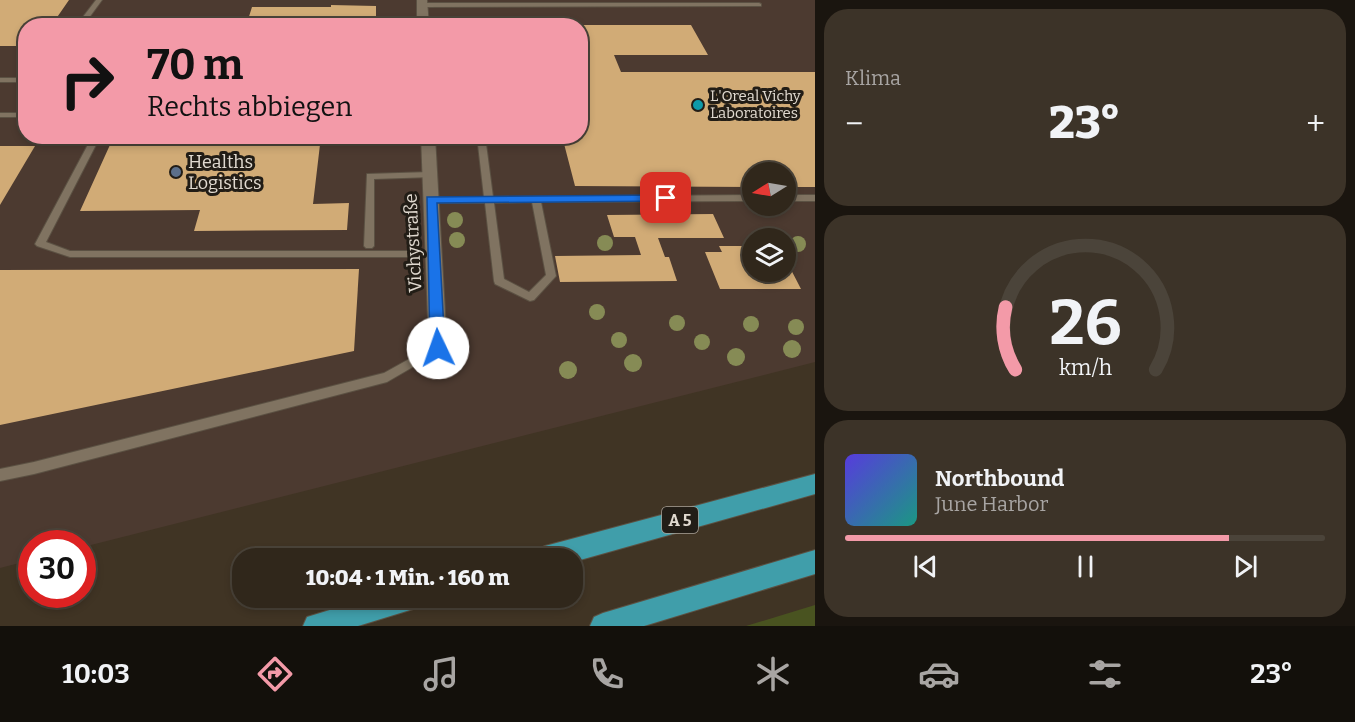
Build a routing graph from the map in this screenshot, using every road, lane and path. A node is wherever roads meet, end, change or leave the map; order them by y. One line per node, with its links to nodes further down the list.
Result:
1 (99, 0): 4 (lane)
2 (422, 3): 3 (lane); 5 (street)
3 (759, 5)
4 (85, 18)
5 (423, 18)
6 (0, 80): 7 (lane)
7 (18, 80)
8 (0, 115): 9 (lane)
9 (18, 115)
10 (92, 144): 21 (lane)
11 (428, 144): 13 (street, Vichystraße)
12 (482, 144): 17 (lane)
13 (430, 175): 19 (street, Vichystraße); 20 (lane)
14 (742, 198): 18 (lane)
15 (796, 198): 16 (lane)
16 (815, 198)
17 (488, 199): 18 (lane); 18 (lane); 19 (lane)
18 (536, 199)
19 (431, 200): 21 (street, Vichystraße)
20 (369, 246)
21 (433, 254): 22 (street, Vichystraße)
22 (438, 348): 23 (lane)
23 (0, 475)
24 (815, 484): 25 (highway, A 5)
25 (581, 548)
26 (815, 562): 29 (highway)
27 (377, 608): 28 (highway)
28 (316, 626)
29 (603, 626)

